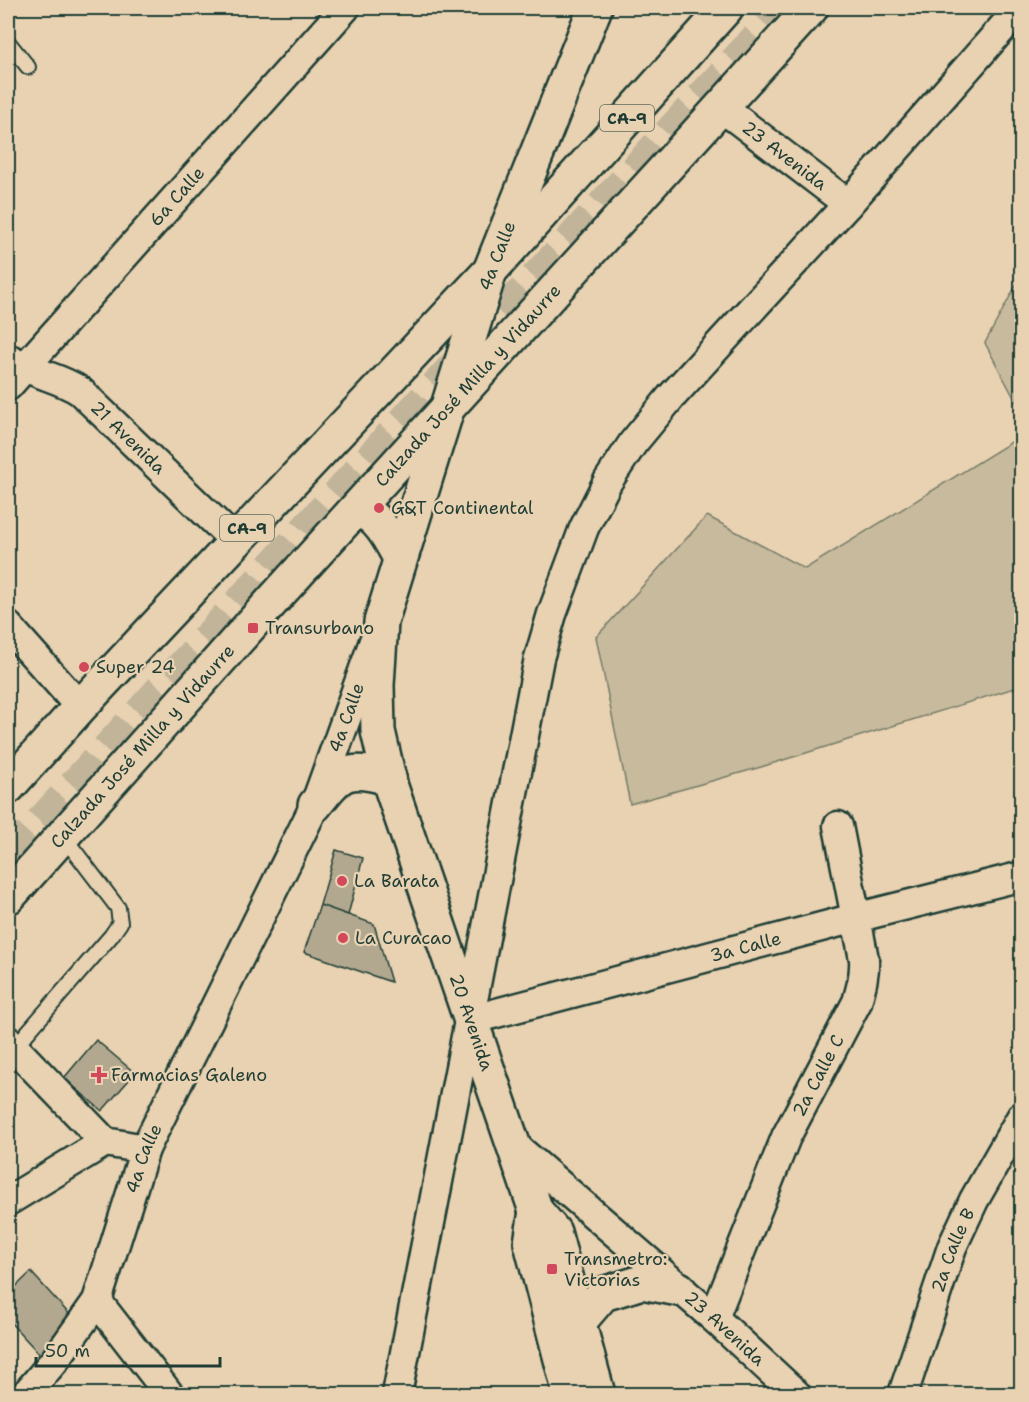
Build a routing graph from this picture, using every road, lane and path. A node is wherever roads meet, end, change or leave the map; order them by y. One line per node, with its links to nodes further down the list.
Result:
1 (345, 8): 11 (street, 6a Calle)
2 (726, 8): 10 (main road, CA-9)
3 (811, 8): 8 (main road, Calzada José Milla y Vidaurre)
4 (1020, 8): 9 (street)
5 (586, 11): 10 (main road, 4a Calle)
6 (8, 42): 7 (lane)
7 (28, 67)
8 (721, 106): 9 (street, 23 Avenida); 12 (main road, Calzada José Milla y Vidaurre)
9 (848, 204): 27 (street)
10 (490, 271): 12 (main road, 4a Calle); 14 (main road, CA-9)
11 (13, 371): 14 (street, 21 Avenida)
12 (444, 413): 13 (main road, Calzada José Milla y Vidaurre); 15 (main road, 4a Calle)
13 (357, 508): 15 (main road); 23 (main road, Calzada José Milla y Vidaurre)
14 (235, 541): 18 (main road, CA-9)
15 (400, 558): 16 (main road, 4a Calle)
16 (381, 622): 19 (main road, 20 Avenida); 21 (street, 4a Calle)
17 (8, 626): 18 (street)
18 (80, 706): 20 (main road, CA-9)
19 (389, 778): 21 (main road); 27 (main road, 20 Avenida)
20 (8, 787)
21 (315, 805): 32 (street, 4a Calle)
22 (838, 826): 26 (street, 2a Calle C)
23 (63, 836): 25 (main road, Calzada José Milla y Vidaurre); 28 (lane)
24 (1022, 876): 26 (street, 3a Calle)
25 (8, 897)
26 (855, 918): 27 (street, 3a Calle); 37 (street, 2a Calle C)
27 (470, 1020): 31 (main road, 20 Avenida); 42 (street)
28 (11, 1044): 30 (street)
29 (1022, 1116): 45 (street, 2a Calle B)
30 (105, 1142): 32 (street); 33 (street)
31 (515, 1146): 34 (main road, 20 Avenida); 35 (street, 23 Avenida)
32 (145, 1149): 36 (street, 4a Calle)
33 (8, 1201)
34 (536, 1211): 38 (main road, 20 Avenida); 43 (main road, 20 Avenida)
35 (679, 1289): 37 (street, 23 Avenida); 38 (main road)
36 (98, 1301): 40 (street, 4a Calle); 41 (street)
37 (714, 1318): 39 (street, 23 Avenida)
38 (579, 1322): 44 (main road, 20 Avenida)
39 (795, 1394)
40 (26, 1395)
41 (169, 1395)
42 (397, 1395)
43 (570, 1395)
44 (598, 1395)
45 (903, 1395)

